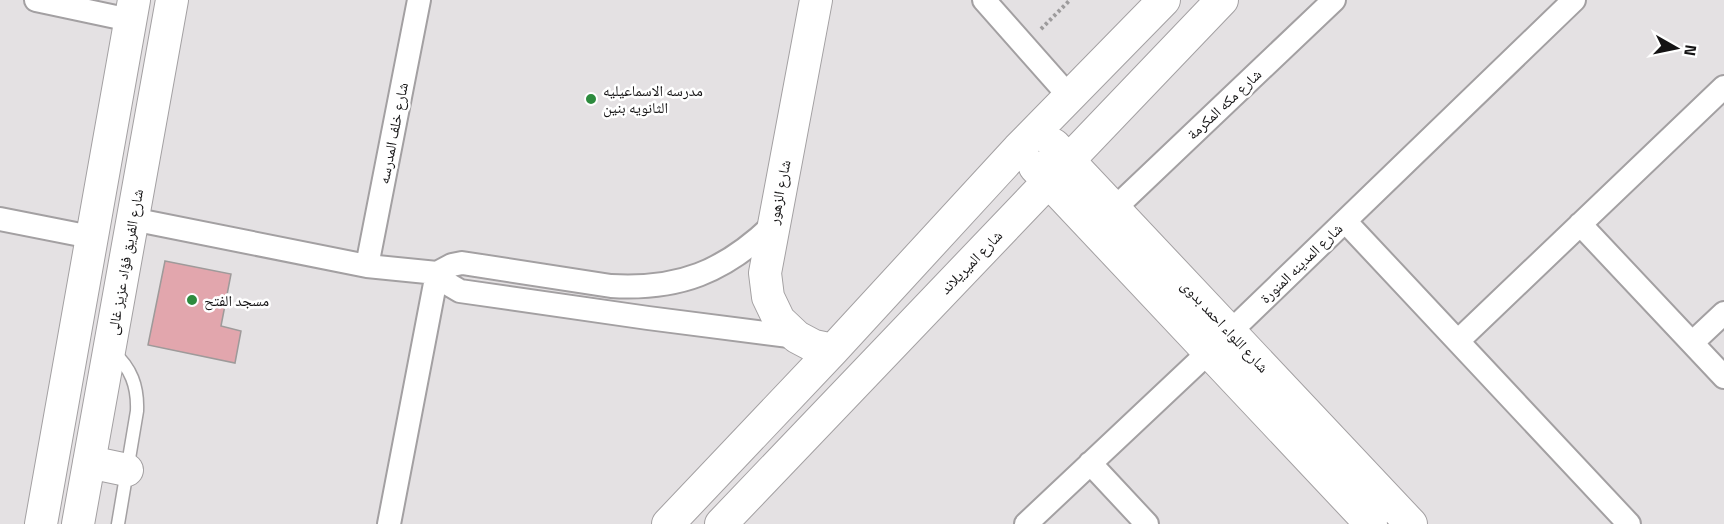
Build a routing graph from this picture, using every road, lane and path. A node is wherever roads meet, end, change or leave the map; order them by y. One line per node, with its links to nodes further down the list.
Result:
1 (36, 0): 11 (street)
2 (172, 0): 19 (street, شارع الفريق فؤاد عزيز غالى)
3 (419, 0): 25 (street, شارع خلف المدرسه)
4 (816, 0): 22 (street, شارع الزهور)
5 (984, 0): 12 (street)
6 (1070, 0): 12 (path)
7 (1164, 0): 14 (street)
8 (1221, 0): 16 (street, شارع الميريلاند)
9 (1334, 0): 17 (street, شارع مكه المكرمة)
10 (1574, 0): 20 (street, شارع المدينه المنورة)
11 (132, 10): 23 (street)
12 (1024, 45): 14 (street)
13 (1724, 87): 21 (street)
14 (1070, 96): 15 (street)
15 (1028, 138): 16 (street, شارع اللواء احمد بدوى); 36 (street)
16 (1058, 171): 17 (street, شارع اللواء احمد بدوى); 33 (street, شارع اللواء احمد بدوى); 49 (street, شارع الميريلاند)
17 (1114, 209): 33 (street, شارع اللواء احمد بدوى)
18 (0, 219): 23 (street)
19 (132, 219): 25 (street); 35 (street, شارع الفريق فؤاد عزيز غالى)
20 (1345, 221): 32 (street); 33 (street, شارع المدينه المنورة)
21 (1580, 224): 32 (street); 34 (street)
22 (773, 225): 24 (street); 27 (street, شارع الزهور)
23 (91, 237): 37 (street)
24 (734, 258): 27 (street); 28 (street)
25 (367, 266): 26 (street)
26 (437, 273): 28 (street); 30 (street); 47 (street)
27 (765, 273): 31 (street, شارع الزهور)
28 (655, 286): 30 (street)
29 (1724, 313): 34 (street)
30 (648, 318): 31 (street)
31 (797, 337): 36 (street, شارع الزهور)
32 (1458, 341): 54 (street)
33 (1219, 342): 42 (street, شارع المدينه المنورة); 52 (street, شارع اللواء احمد بدوى); 53 (street, شارع اللواء احمد بدوى)
34 (1692, 343): 38 (street)
35 (109, 348): 39 (street, شارع الفريق فؤاد عزيز غالى); 43 (lane)
36 (833, 350): 48 (street)
37 (66, 376): 39 (street); 40 (street)
38 (1724, 377)
39 (103, 383): 41 (street, شارع الفريق فؤاد عزيز غالى)
40 (53, 452): 41 (street); 44 (street)
41 (90, 457): 43 (street); 45 (street, شارع الفريق فؤاد عزيز غالى)
42 (1090, 463): 50 (street, شارع المدينه المنورة); 51 (street)
43 (127, 470): 46 (lane)
44 (41, 524)
45 (78, 524)
46 (118, 524)
47 (389, 524)
48 (668, 524)
49 (721, 524)
50 (1026, 524)
51 (1147, 524)
52 (1371, 524)
53 (1411, 524)
54 (1629, 524)

